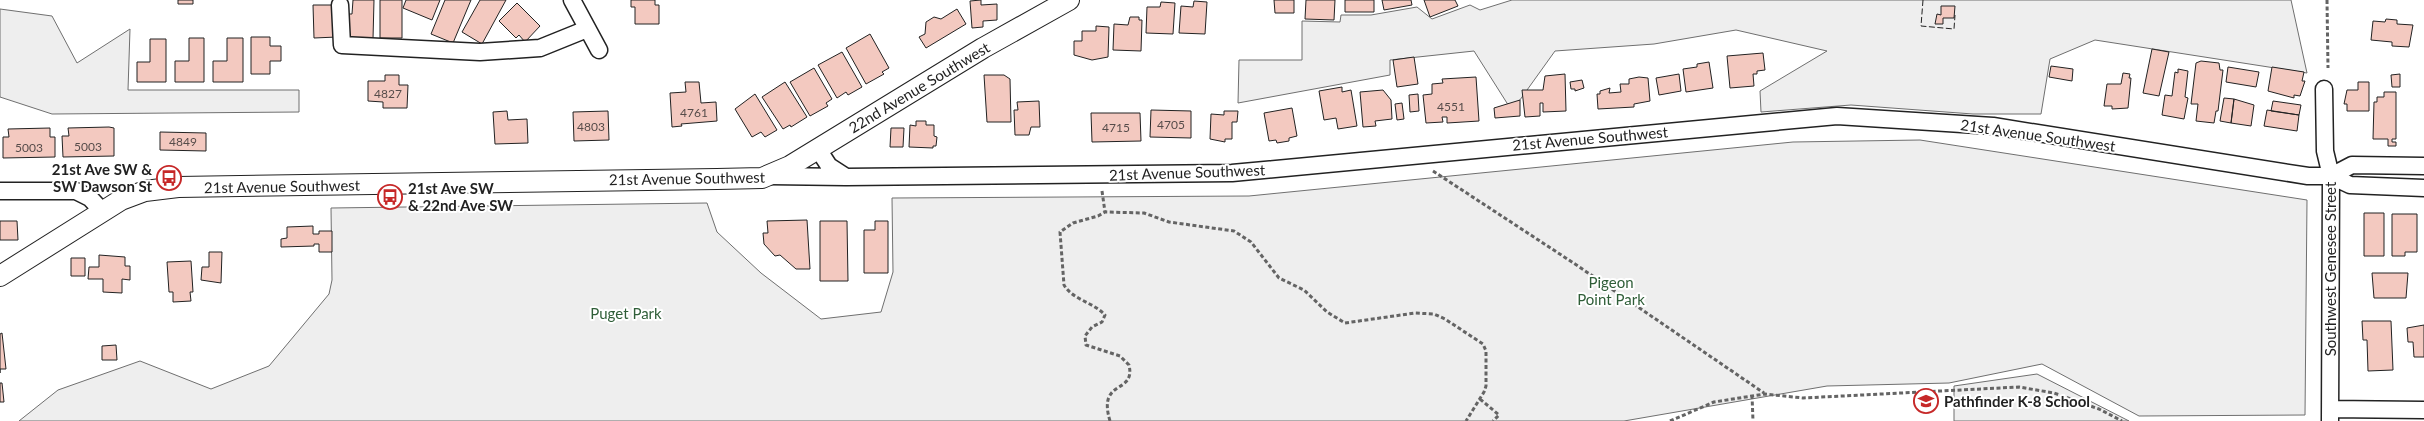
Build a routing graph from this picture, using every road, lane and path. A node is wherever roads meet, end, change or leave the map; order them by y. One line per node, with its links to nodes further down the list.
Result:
1 (572, 0): 5 (street)
2 (1069, 0): 9 (street, 22nd Avenue Southwest)
3 (2327, 0): 7 (path)
4 (340, 5): 5 (street)
5 (587, 29): 6 (street)
6 (599, 50)
7 (2328, 68)
8 (2324, 89): 13 (street, Southwest Genesee Street)
9 (818, 149): 12 (street, 22nd Avenue Southwest); 14 (street)
10 (2424, 166): 13 (street, 21st Avenue Southwest)
11 (1430, 170): 21 (path)
12 (770, 176): 14 (street, 21st Avenue Southwest); 18 (street, 21st Avenue Southwest)
13 (2331, 176): 14 (street, 21st Avenue Southwest); 15 (street, 21st Avenue Southwest); 25 (street, Southwest Genesee Street)
14 (846, 177)
15 (2424, 188)
16 (0, 191): 18 (street)
17 (1102, 191): 19 (path)
18 (102, 211): 20 (street, 21st Avenue Southwest)
19 (1105, 212): 23 (path); 26 (path)
20 (0, 276)
21 (1764, 394): 22 (path); 31 (path)
22 (1752, 395): 29 (path); 30 (path)
23 (1480, 399): 27 (path); 28 (path)
24 (2424, 410): 25 (street)
25 (2330, 415)
26 (1110, 421)
27 (1466, 421)
28 (1493, 421)
29 (1670, 421)
30 (1753, 421)
31 (2122, 421)

